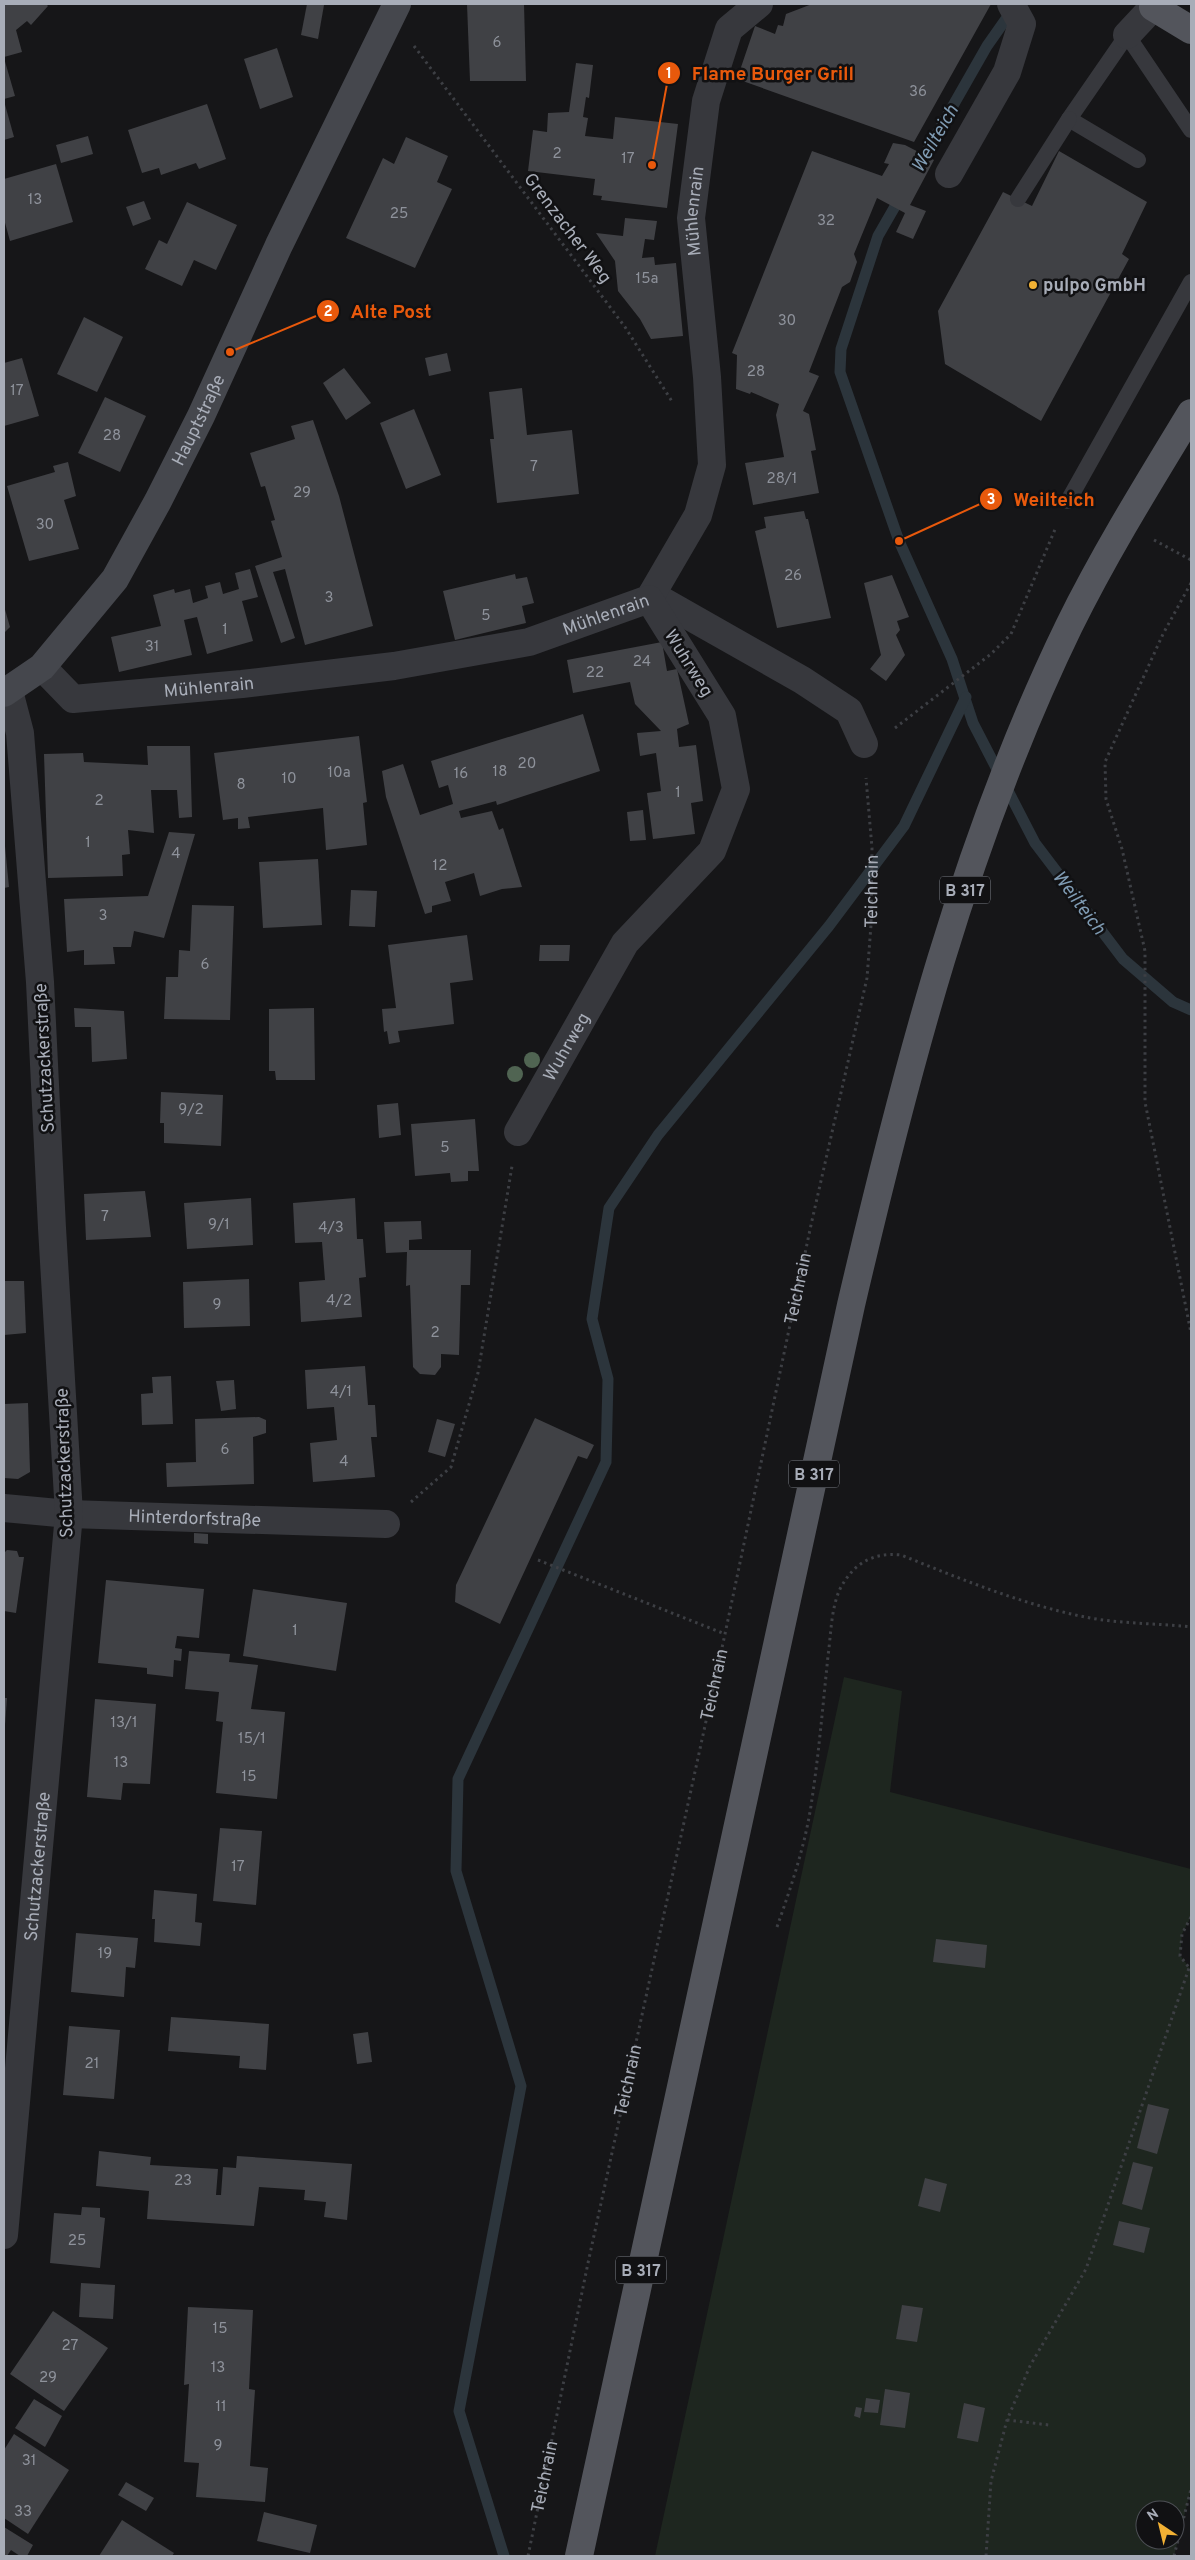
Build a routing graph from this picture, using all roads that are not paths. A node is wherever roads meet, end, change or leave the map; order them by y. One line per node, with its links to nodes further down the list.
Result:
1 (759, 4): 15 (street, Mühlenrain)
2 (1152, 5): 5 (main road); 6 (street)
3 (394, 9): 16 (street, Hauptstraße)
4 (1017, 14): 10 (street)
5 (1191, 30)
6 (1127, 35): 7 (lane); 8 (lane)
7 (1069, 119): 9 (lane); 11 (lane)
8 (1191, 130)
9 (1138, 160)
10 (948, 174)
11 (1018, 199)
12 (1191, 282): 14 (lane)
13 (1191, 413): 25 (main road, B 317)
14 (1068, 500)
15 (651, 597): 16 (street, Mühlenrain); 18 (street); 19 (street, Wuhrweg)
16 (42, 667): 17 (street, Hauptstraße)
17 (6, 692): 21 (street, Schutzackerstraße)
18 (864, 744)
19 (518, 1132)
20 (4, 1508): 21 (street, Hinterdorfstraße)
21 (69, 1514): 22 (street, Hinterdorfstraße); 23 (street, Schutzackerstraße)
22 (386, 1524)
23 (14, 2020): 24 (street, Schutzackerstraße)
24 (4, 2235)
25 (579, 2556)

